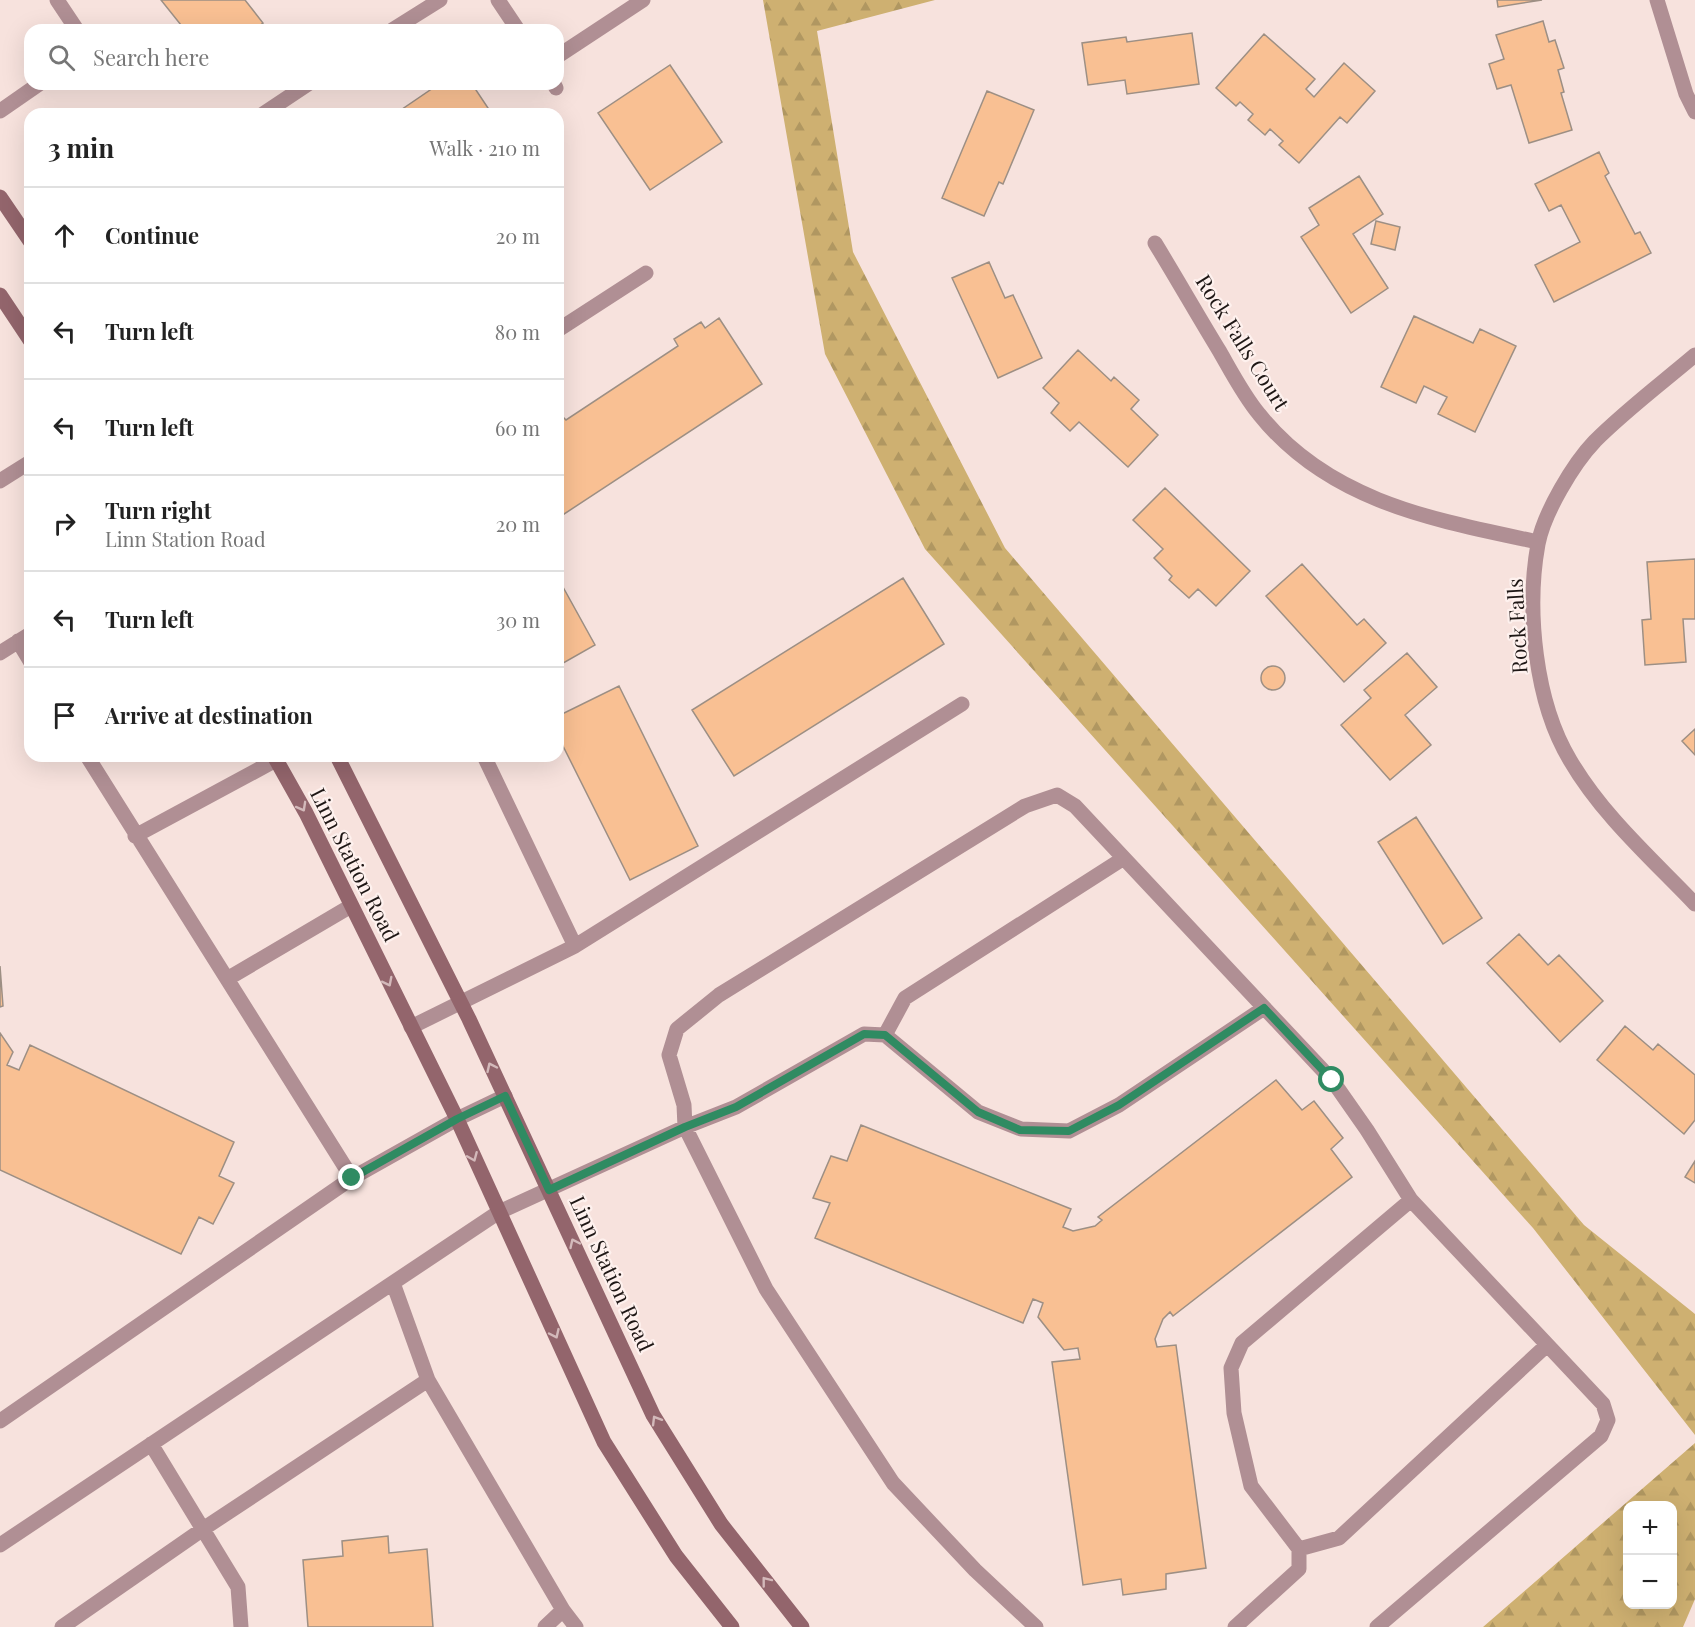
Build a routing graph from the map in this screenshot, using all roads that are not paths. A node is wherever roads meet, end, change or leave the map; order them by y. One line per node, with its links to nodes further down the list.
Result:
1 (57, 0): 6 (street)
2 (440, 0): 7 (street)
3 (498, 0): 8 (street)
4 (643, 0): 9 (street)
5 (1657, 0): 14 (street)
6 (73, 24)
7 (402, 24)
8 (514, 24)
9 (564, 52)
10 (30, 90): 13 (street)
11 (299, 90): 12 (street)
12 (272, 108)
13 (0, 111)
14 (1695, 112)
15 (0, 197): 16 (street)
16 (24, 232)
17 (1155, 243): 25 (street, Rock Falls Court)
18 (646, 273): 20 (street)
19 (0, 295): 21 (street)
20 (564, 326)
21 (24, 331)
22 (1695, 355): 25 (street, Rock Falls)
23 (24, 466): 24 (street)
24 (0, 481)
25 (1538, 542): 36 (street, Rock Falls)
26 (24, 638): 27 (street)
27 (0, 653)
28 (962, 704): 38 (street)
29 (91, 762): 34 (street)
30 (268, 762): 34 (street)
31 (277, 762): 37 (street, Linn Station Road, one-way to 37)
32 (341, 762): 40 (street, Linn Station Road)
33 (487, 762): 38 (street)
34 (135, 836): 39 (street)
35 (1124, 858): 41 (street); 43 (street); 46 (street)
36 (1695, 904)
37 (351, 906): 39 (street); 42 (street, Linn Station Road, one-way to 42)
38 (575, 946): 40 (street)
39 (227, 979): 47 (street)
40 (460, 1000): 42 (street); 44 (street, Linn Station Road, one-way to 40)
41 (1264, 1008): 43 (street); 49 (street)
42 (411, 1027): 45 (street, Linn Station Road)
43 (885, 1035): 46 (street)
44 (505, 1096): 45 (street); 48 (street, Linn Station Road)
45 (457, 1119): 47 (street); 50 (street, Linn Station Road, one-way to 50)
46 (685, 1127): 48 (street); 66 (street)
47 (352, 1178): 54 (street)
48 (549, 1190): 50 (street); 65 (street, Linn Station Road, one-way to 48)
49 (1411, 1200): 52 (street); 58 (street)
50 (499, 1212): 51 (street); 64 (street, Linn Station Road, one-way to 64)
51 (393, 1283): 53 (street); 55 (street)
52 (1546, 1344): 58 (street); 68 (street)
53 (428, 1380): 56 (street); 59 (street)
54 (0, 1421)
55 (151, 1444): 56 (street); 57 (street)
56 (203, 1529): 60 (street); 61 (street)
57 (0, 1545)
58 (1299, 1549): 67 (street)
59 (563, 1610): 62 (street); 63 (street)
60 (62, 1627)
61 (241, 1627)
62 (546, 1627)
63 (576, 1627)
64 (732, 1627)
65 (802, 1627)
66 (1036, 1627)
67 (1235, 1627)
68 (1377, 1627)

